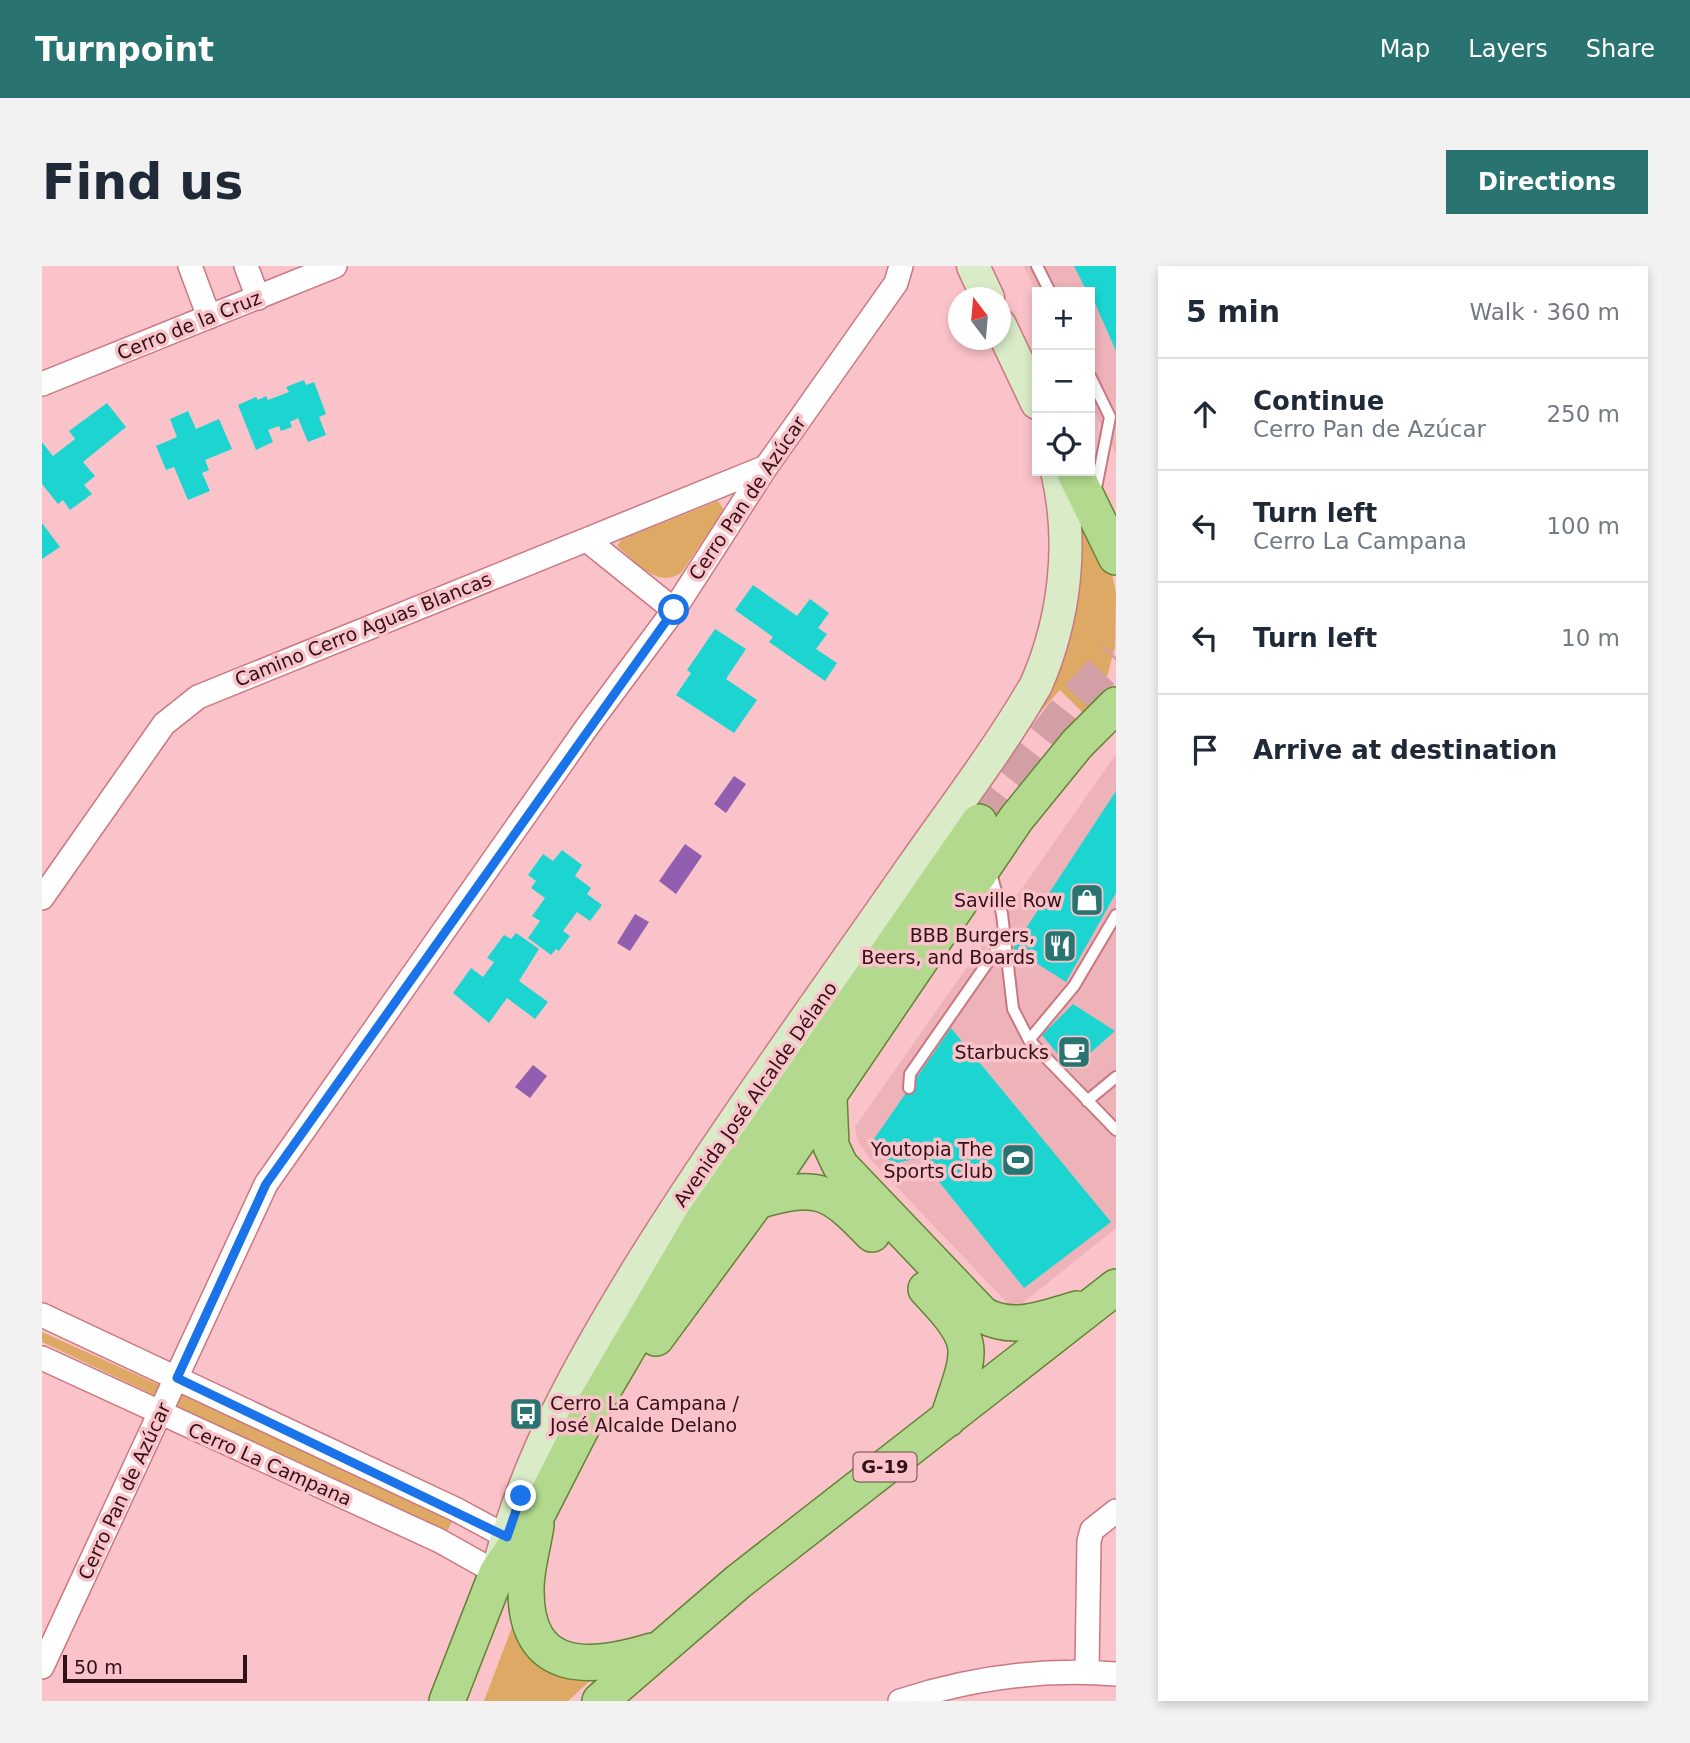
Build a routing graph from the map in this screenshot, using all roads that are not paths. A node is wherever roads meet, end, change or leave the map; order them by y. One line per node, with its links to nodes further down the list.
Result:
1 (190, 266): 10 (street)
2 (246, 266): 9 (street)
3 (335, 266): 9 (street, Cerro de la Cruz)
4 (901, 266): 15 (street, Cerro Pan de Azúcar)
5 (973, 266): 7 (main road)
6 (1037, 266): 8 (lane)
7 (983, 287)
8 (1047, 287)
9 (258, 298): 10 (street, Cerro de la Cruz)
10 (209, 317): 12 (street, Cerro de la Cruz)
11 (1011, 347): 14 (main road)
12 (42, 384)
13 (1095, 386): 18 (lane)
14 (1032, 392)
15 (766, 467): 19 (street, Camino Cerro Aguas Blancas); 21 (street, Cerro Pan de Azúcar)
16 (1058, 476): 44 (main road, Avenida José Alcalde Délano)
17 (1077, 476): 18 (main road)
18 (1104, 521): 20 (main road)
19 (587, 540): 21 (street); 25 (street, Camino Cerro Aguas Blancas)
20 (1116, 557)
21 (674, 610): 38 (street, Cerro Pan de Azúcar)
22 (1114, 701): 24 (main road)
23 (979, 822): 41 (main road, Avenida José Alcalde Délano)
24 (988, 859): 27 (lane); 31 (main road)
25 (42, 898)
26 (1116, 915): 28 (lane)
27 (1004, 939): 28 (lane); 30 (lane)
28 (1029, 1040): 32 (lane)
29 (1116, 1077): 32 (lane)
30 (909, 1088)
31 (828, 1098): 34 (main road); 35 (main road)
32 (1087, 1101): 33 (lane)
33 (1116, 1130)
34 (758, 1201): 40 (main road); 41 (main road)
35 (1104, 1296): 40 (main road, G-19)
36 (42, 1315): 38 (street, Cerro La Campana)
37 (42, 1358): 39 (street, Cerro La Campana)
38 (177, 1378): 39 (street, Cerro Pan de Azúcar); 44 (street, Cerro La Campana)
39 (160, 1414): 45 (street, Cerro La Campana); 47 (street, Cerro Pan de Azúcar)
40 (948, 1419): 46 (main road, G-19)
41 (585, 1421): 42 (main road, Avenida José Alcalde Délano)
42 (539, 1511): 45 (main road, Avenida José Alcalde Délano); 46 (main road)
43 (1116, 1511): 48 (street)
44 (507, 1537): 45 (main road, Avenida José Alcalde Délano)
45 (497, 1573): 50 (main road, Avenida José Alcalde Délano)
46 (656, 1650): 51 (main road, G-19)
47 (42, 1667)
48 (1087, 1672): 49 (street); 52 (street)
49 (1116, 1674)
50 (447, 1701)
51 (600, 1701)
52 (900, 1701)

